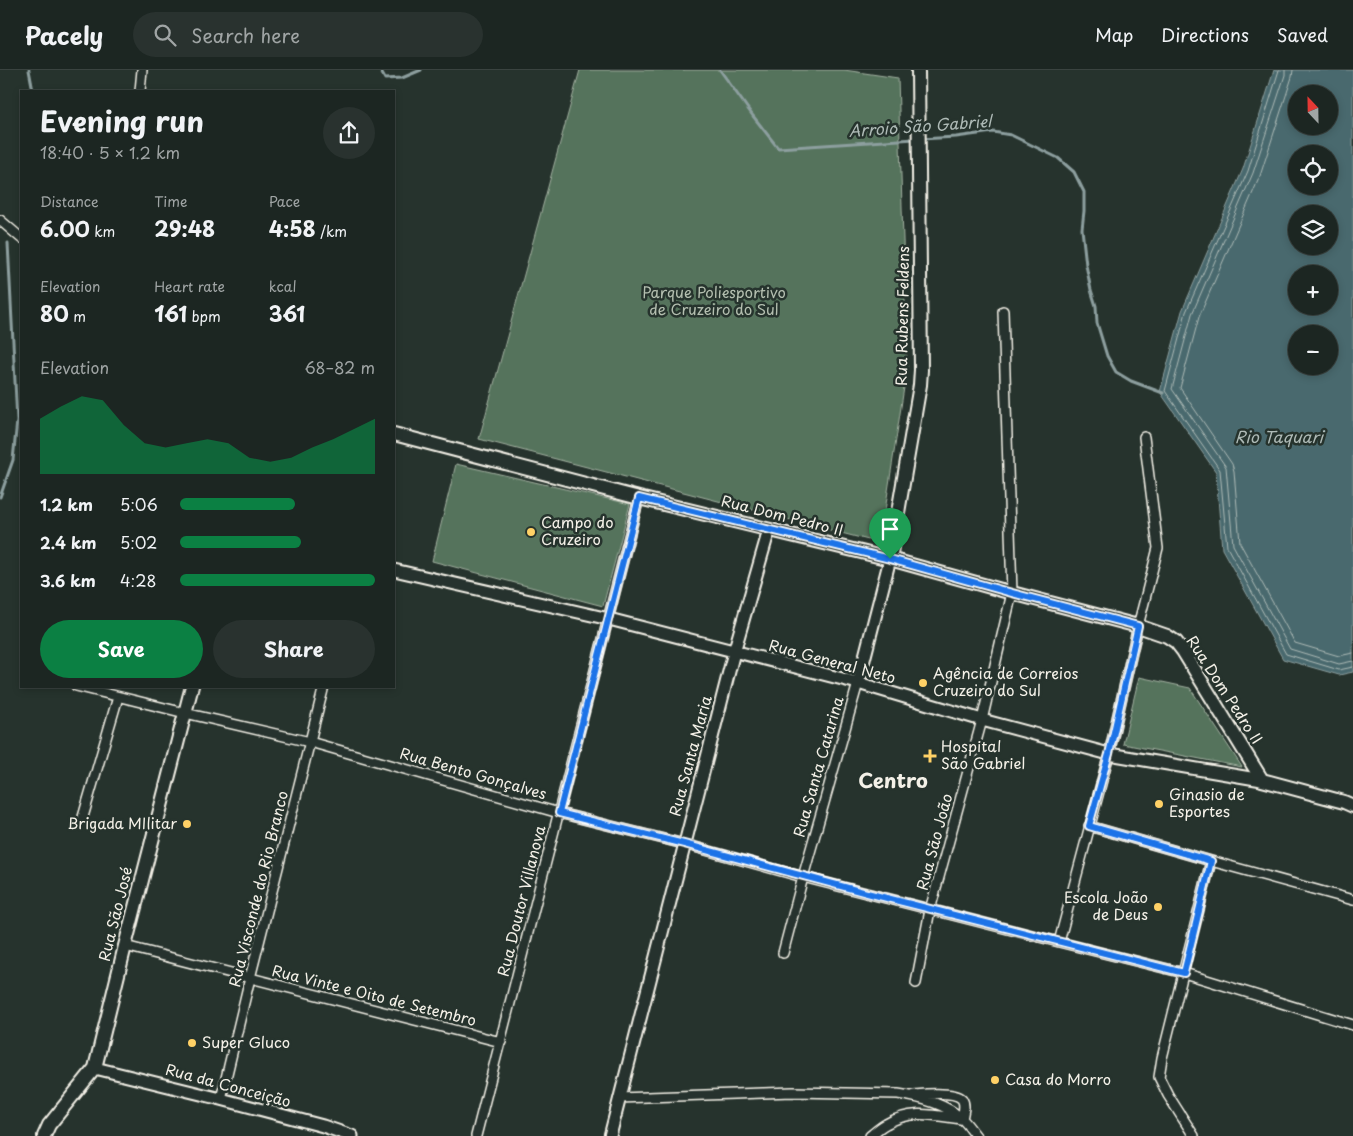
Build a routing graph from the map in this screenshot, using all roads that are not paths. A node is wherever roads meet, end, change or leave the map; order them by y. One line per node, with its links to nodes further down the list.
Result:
1 (142, 70): 3 (street)
2 (918, 70): 11 (main road, Rua Rubens Feldens)
3 (140, 90)
4 (0, 220): 5 (street)
5 (20, 237)
6 (1003, 311): 13 (street, Rua São João)
7 (395, 434): 9 (main road, Rua Dom Pedro II)
8 (1144, 437): 15 (street)
9 (639, 498): 10 (main road, Rua Dom Pedro II); 14 (street, Rua Doutor Villanova)
10 (769, 530): 11 (main road, Rua Dom Pedro II); 16 (street, Rua Santa Maria)
11 (890, 559): 13 (main road, Rua Dom Pedro II); 17 (street, Rua Santa Catarina)
12 (395, 570): 14 (street, Rua General Neto)
13 (1012, 593): 15 (main road, Rua Dom Pedro II); 23 (street, Rua São João)
14 (609, 620): 16 (street, Rua General Neto); 28 (street, Rua Doutor Villanova)
15 (1138, 626): 25 (street); 26 (main road, Rua Dom Pedro II)
16 (734, 652): 17 (street, Rua General Neto); 31 (street, Rua Santa Maria)
17 (858, 683): 23 (street, Rua General Neto); 33 (street, Rua Santa Catarina)
18 (84, 688): 21 (street, Rua Bento Gonçalves)
19 (191, 688): 22 (main road, Rua São José)
20 (324, 688): 24 (street, Rua Visconde do Rio Branco)
21 (118, 697): 22 (street, Rua Bento Gonçalves); 29 (street)
22 (185, 713): 24 (street, Rua Bento Gonçalves); 37 (main road, Rua São José)
23 (982, 720): 25 (street, Rua General Neto); 35 (street, Rua São João)
24 (310, 742): 28 (street, Rua Bento Gonçalves); 40 (street, Rua Visconde do Rio Branco)
25 (1109, 754): 26 (street, Rua General Neto); 30 (street)
26 (1262, 780): 27 (main road)
27 (1353, 806)
28 (559, 813): 31 (street, Rua Bento Gonçalves); 43 (street, Rua Doutor Villanova)
29 (83, 817)
30 (1089, 826): 32 (street); 36 (street)
31 (684, 844): 33 (street, Rua Bento Gonçalves); 46 (street, Rua Santa Maria)
32 (1211, 861): 34 (street); 39 (street)
33 (803, 877): 35 (street, Rua Bento Gonçalves); 38 (street, Rua Santa Catarina)
34 (1353, 900)
35 (930, 910): 36 (street, Rua Bento Gonçalves); 41 (street, Rua São João)
36 (1059, 942): 39 (street, Rua Bento Gonçalves)
37 (124, 946): 40 (street, Rua Vinte e Oito de Setembro); 44 (main road, Rua São José)
38 (783, 954)
39 (1184, 973): 42 (street, Rua Bento Gonçalves); 57 (street)
40 (250, 978): 43 (street, Rua Vinte e Oito de Setembro); 47 (street, Rua Visconde do Rio Branco)
41 (916, 983)
42 (1353, 1025)
43 (501, 1042): 53 (street, Rua Doutor Villanova)
44 (95, 1068): 47 (street, Rua da Conceição); 49 (main road, Rua São José)
45 (910, 1096): 46 (street); 48 (street); 48 (street)
46 (619, 1098): 54 (street, Rua Santa Maria)
47 (222, 1100): 50 (street, Rua da Conceição)
48 (962, 1119): 55 (street); 56 (street)
49 (47, 1131): 51 (main road, Rua São José)
50 (321, 1131): 52 (street, Rua da Conceição)
51 (39, 1136)
52 (352, 1136)
53 (476, 1136)
54 (610, 1136)
55 (870, 1136)
56 (976, 1136)
57 (1194, 1136)

